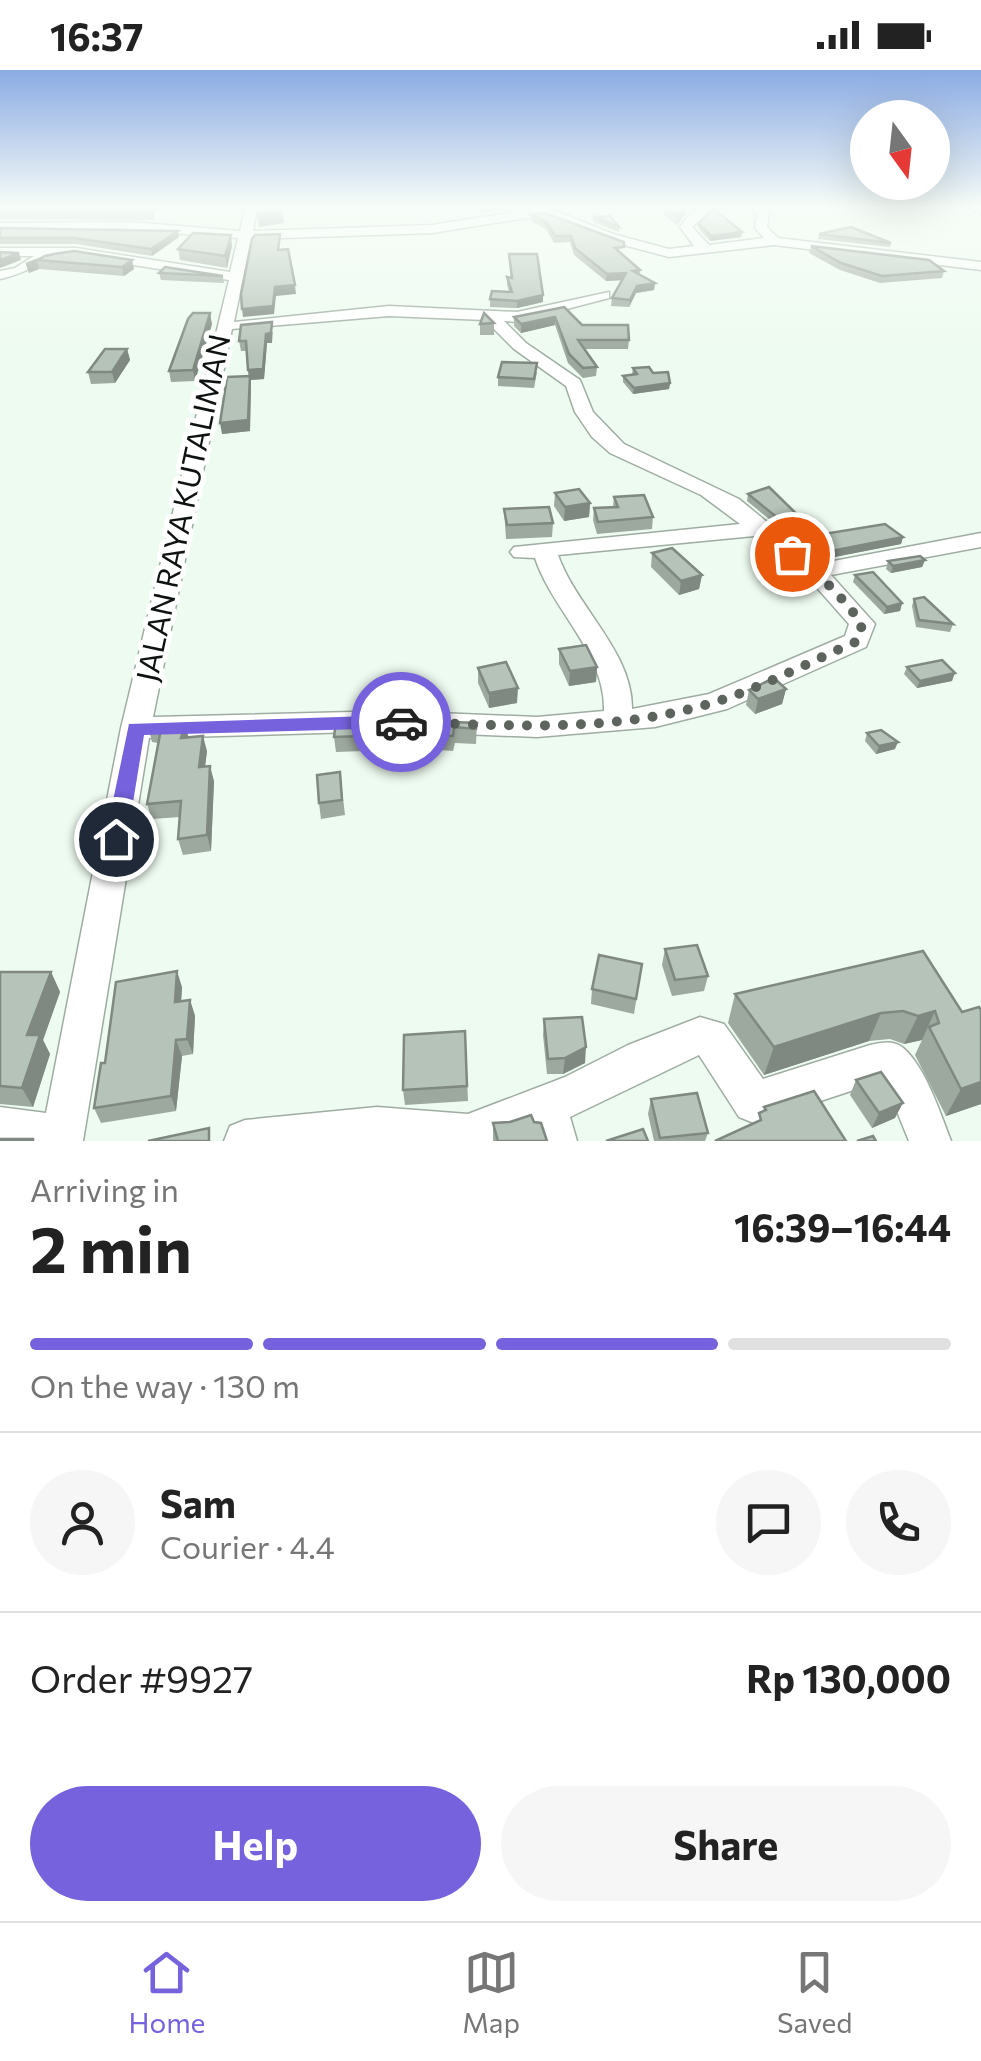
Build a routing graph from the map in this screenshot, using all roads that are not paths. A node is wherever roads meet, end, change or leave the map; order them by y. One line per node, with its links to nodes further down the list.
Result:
1 (43, 256): 8 (street)
2 (92, 256): 6 (street)
3 (131, 256): 6 (street)
4 (240, 256): 10 (street, JALAN RAYA KUTALIMAN)
5 (894, 256): 7 (street); 9 (street)
6 (122, 262): 10 (street)
7 (981, 266)
8 (0, 274)
9 (926, 274)
10 (236, 278): 13 (street, JALAN RAYA KUTALIMAN)
11 (604, 294): 12 (street)
12 (490, 316): 13 (street); 14 (street)
13 (223, 328): 18 (street, JALAN RAYA KUTALIMAN)
14 (759, 529): 16 (street); 17 (street)
15 (981, 540): 16 (street)
16 (816, 571): 17 (street)
17 (618, 720): 18 (street)
18 (136, 728): 21 (street, JALAN RAYA KUTALIMAN)
19 (551, 1124): 22 (street); 23 (street)
20 (0, 1128): 21 (street)
21 (63, 1138)
22 (245, 1141)
23 (930, 1141)

